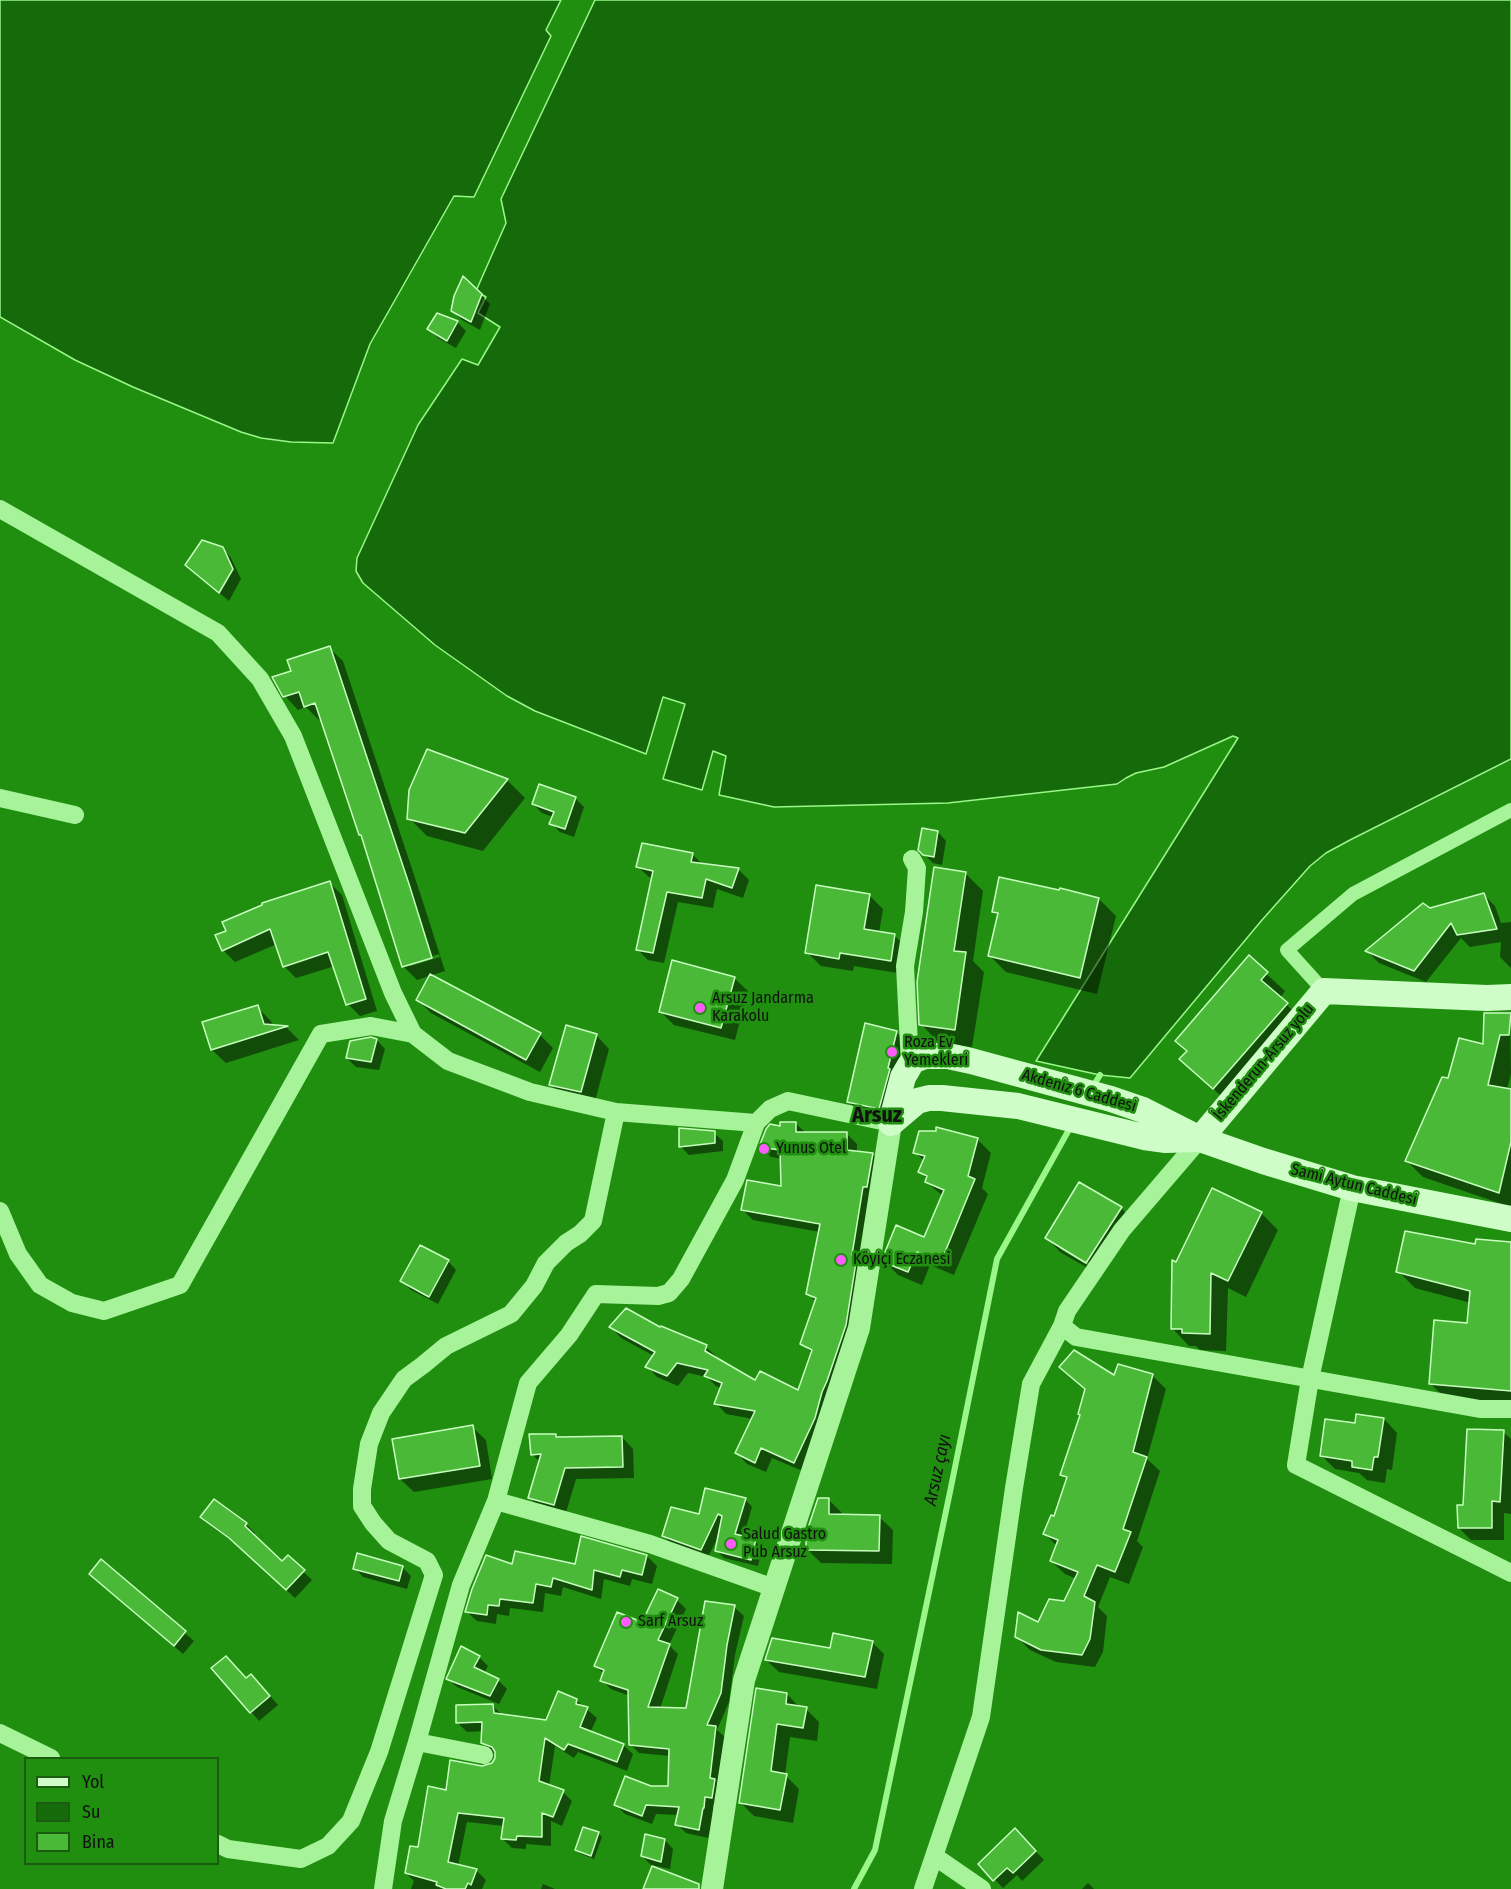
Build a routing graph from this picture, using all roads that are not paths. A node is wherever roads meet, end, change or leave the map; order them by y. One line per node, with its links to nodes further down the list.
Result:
1 (0, 509): 8 (street)
2 (0, 798): 4 (street)
3 (1511, 810): 6 (street)
4 (75, 814)
5 (912, 859): 9 (street)
6 (1324, 991): 7 (main road, İskenderun-Arsuz yolu); 13 (main road, İskenderun-Arsuz yolu)
7 (1511, 997)
8 (413, 1034): 10 (street); 15 (street)
9 (910, 1065): 12 (main road); 13 (main road, Akdeniz 6 Caddesi)
10 (616, 1112): 11 (street); 27 (street)
11 (756, 1123): 12 (street); 20 (street)
12 (891, 1123): 13 (main road, Akdeniz 6 Caddesi); 22 (street)
13 (1200, 1139): 14 (main road, Sami Aytun Caddesi); 17 (street)
14 (1352, 1188): 16 (main road, Sami Aytun Caddesi); 18 (street)
15 (0, 1210)
16 (1511, 1219)
17 (1062, 1326): 18 (street); 28 (street)
18 (1310, 1379): 19 (street); 21 (street)
19 (1511, 1409)
20 (496, 1501): 22 (street); 24 (street)
21 (1511, 1573)
22 (774, 1588): 30 (street)
23 (0, 1733): 26 (street)
24 (417, 1742): 25 (street); 29 (street)
25 (484, 1755)
26 (49, 1757)
27 (219, 1844)
28 (934, 1856): 31 (street); 32 (street)
29 (383, 1889)
30 (712, 1889)
31 (923, 1889)
32 (982, 1889)

